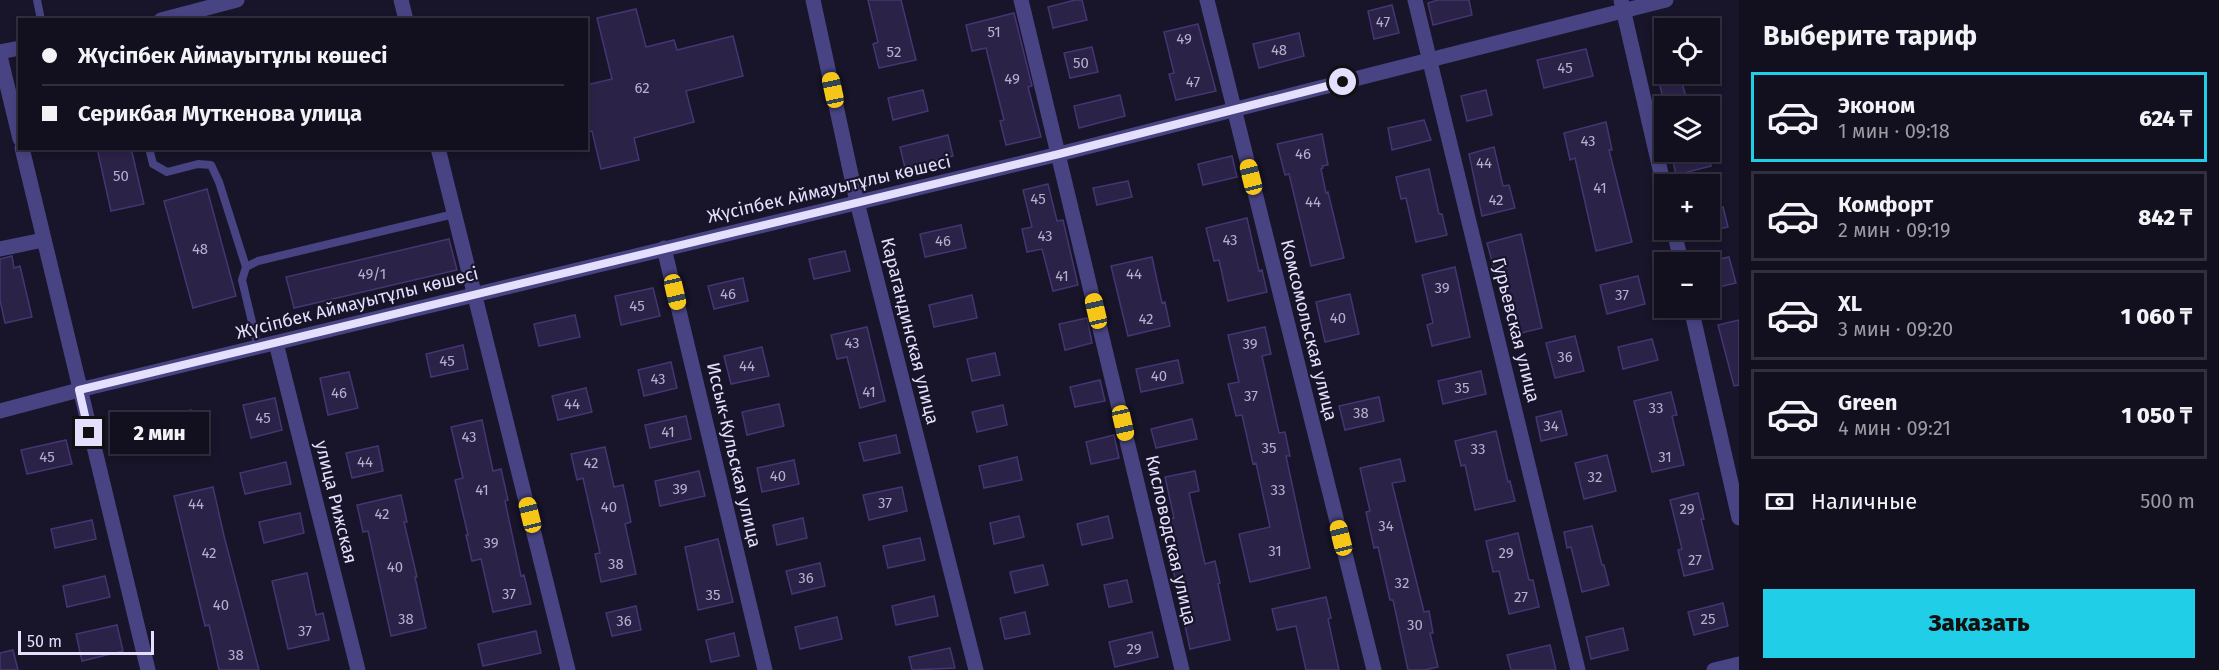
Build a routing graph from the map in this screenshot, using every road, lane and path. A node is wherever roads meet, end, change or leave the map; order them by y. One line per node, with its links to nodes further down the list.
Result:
1 (37, 0): 11 (lane)
2 (237, 0): 9 (street)
3 (401, 0): 13 (street)
4 (813, 0): 24 (street, Карагандинская улица)
5 (1021, 0): 22 (street, Кисловодская улица)
6 (1207, 0): 17 (street, Комсомольская улица)
7 (1415, 0): 16 (street, Гурьевская улица)
8 (1666, 0): 10 (street, Жүсіпбек Аймауытұлы көшесі)
9 (197, 5): 12 (street)
10 (1623, 6): 16 (street, Жүсіпбек Аймауытұлы көшесі); 23 (street)
11 (41, 18)
12 (166, 18)
13 (406, 18)
14 (18, 49): 15 (street)
15 (0, 54): 18 (street)
16 (1430, 61): 17 (street, Жүсіпбек Аймауытұлы көшесі); 45 (street, Гурьевская улица)
17 (1234, 109): 22 (street, Жүсіпбек Аймауытұлы көшесі); 44 (street, Комсомольская улица)
18 (18, 130)
19 (22, 150): 26 (street)
20 (150, 150): 29 (lane)
21 (438, 150): 25 (street)
22 (1059, 154): 24 (street, Жүсіпбек Аймауытұлы көшесі); 43 (street, Кисловодская улица)
23 (1661, 174)
24 (857, 202): 27 (street, Жүсіпбек Аймауытұлы көшесі); 42 (street, Карагандинская улица)
25 (454, 214): 29 (lane); 30 (street)
26 (43, 240): 28 (street); 34 (street)
27 (664, 248): 30 (street, Жүсіпбек Аймауытұлы көшесі); 41 (street, Иссык-Кульская улица)
28 (0, 249)
29 (246, 267): 33 (lane)
30 (476, 295): 32 (street, Жүсіпбек Аймауытұлы көшесі); 40 (street)
31 (1693, 318): 36 (street)
32 (276, 342): 33 (street, Жүсіпбек Аймауытұлы көшесі); 39 (street, улица Рижская)
33 (258, 347): 34 (street, Жүсіпбек Аймауытұлы көшесі)
34 (79, 390): 35 (street, Жүсіпбек Аймауытұлы көшесі); 38 (street)
35 (0, 411)
36 (1739, 518)
37 (1739, 664): 46 (street)
38 (148, 670)
39 (358, 670)
40 (568, 670)
41 (765, 670)
42 (976, 670)
43 (1182, 670)
44 (1374, 670)
45 (1578, 670)
46 (1714, 670)

